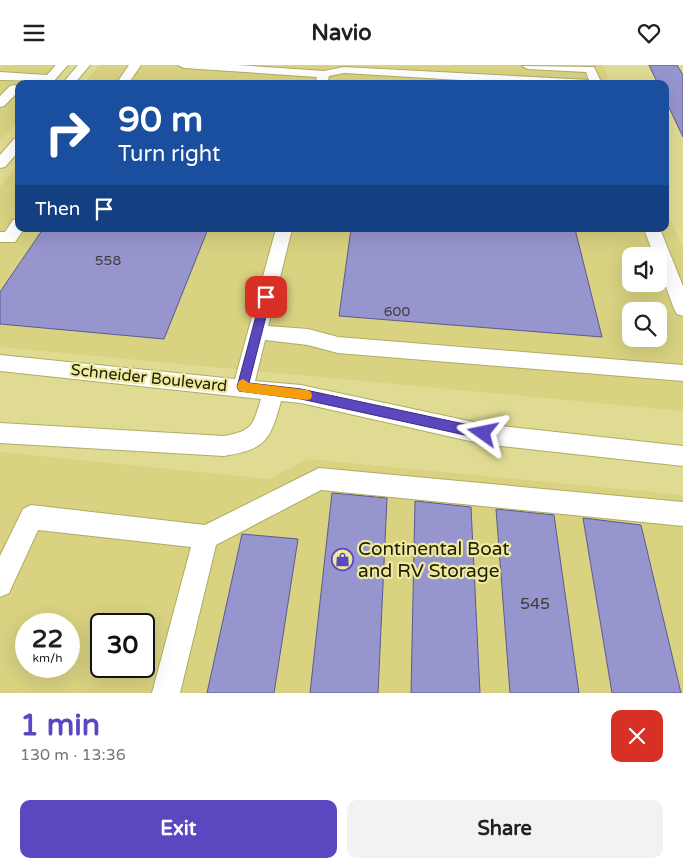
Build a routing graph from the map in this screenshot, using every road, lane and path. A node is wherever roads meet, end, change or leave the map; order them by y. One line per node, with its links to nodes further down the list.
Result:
1 (30, 65): 12 (street)
2 (62, 65): 13 (street)
3 (84, 65): 14 (street)
4 (135, 65): 15 (street)
5 (184, 65): 9 (street)
6 (462, 65): 8 (street)
7 (521, 66): 17 (street)
8 (487, 67)
9 (309, 69): 11 (street)
10 (0, 76): 18 (street)
11 (322, 79): 16 (street)
12 (17, 80)
13 (45, 80)
14 (71, 80)
15 (125, 80)
16 (521, 80)
17 (594, 80)
18 (12, 86): 19 (street)
19 (0, 103)
20 (10, 147): 21 (street)
21 (0, 165)
22 (15, 228): 25 (street)
23 (283, 232): 27 (street)
24 (653, 232): 26 (street)
25 (3, 242)
26 (683, 309)
27 (257, 332): 29 (street); 30 (street)
28 (0, 363): 30 (street, Schneider Boulevard)
29 (683, 373)
30 (243, 387): 31 (street, Schneider Boulevard)
31 (274, 391): 32 (street); 33 (street, Schneider Boulevard)
32 (0, 433)
33 (683, 456)
34 (683, 514): 35 (street)
35 (206, 537): 36 (street); 37 (street)
36 (0, 584)
37 (166, 693)

